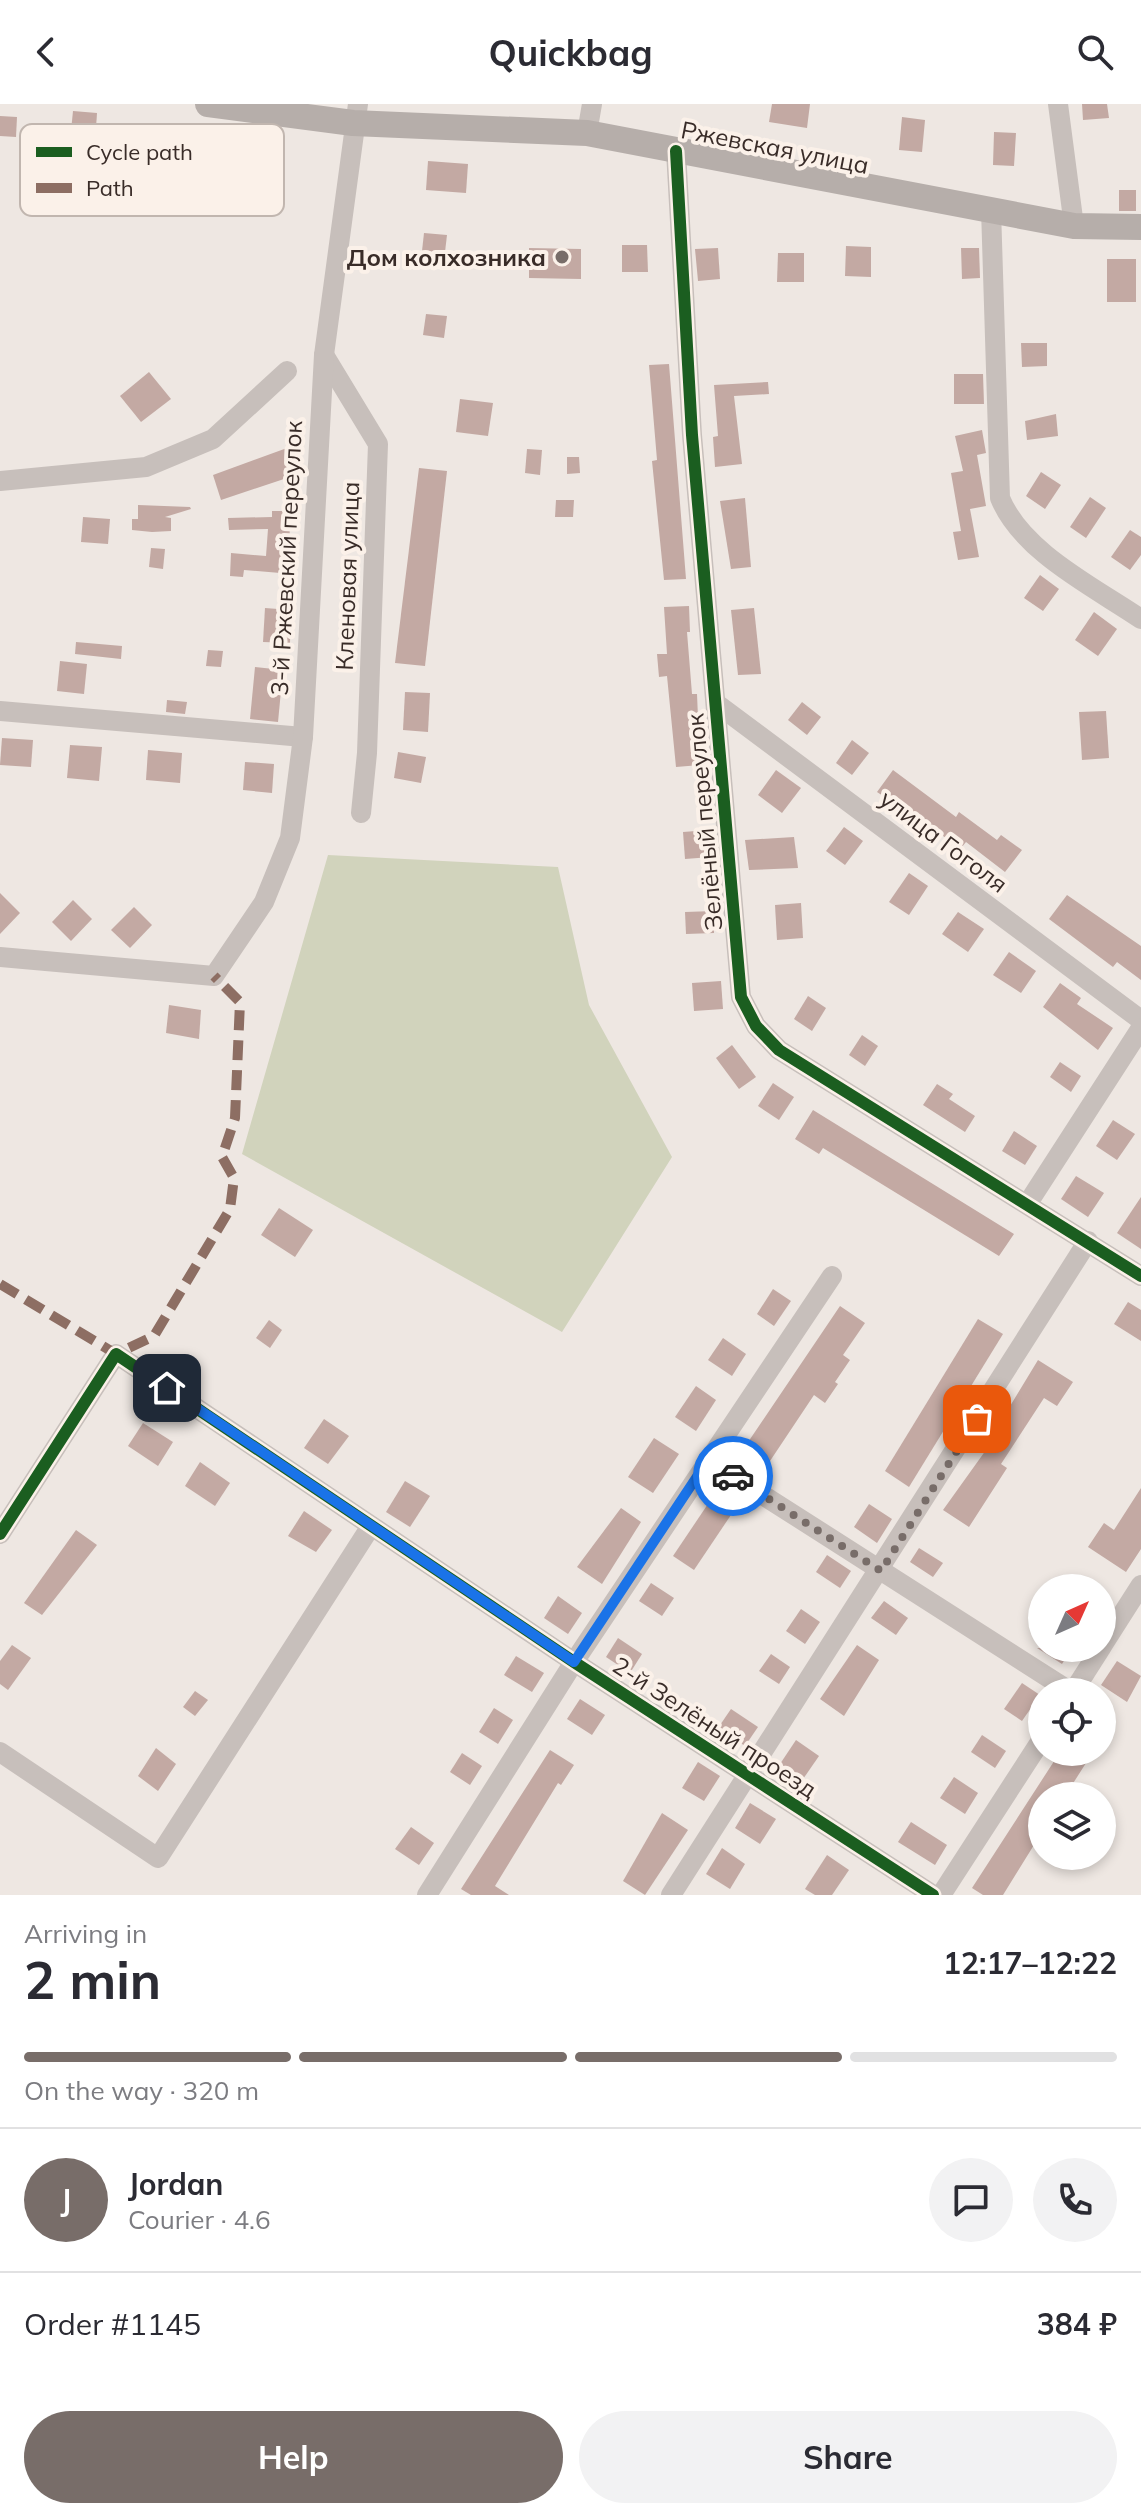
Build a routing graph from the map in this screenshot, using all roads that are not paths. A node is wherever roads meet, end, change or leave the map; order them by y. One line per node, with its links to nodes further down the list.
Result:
1 (208, 104): 4 (main road, Ржевская улица)
2 (592, 104): 6 (street)
3 (1058, 104): 9 (street)
4 (268, 107): 5 (main road, Ржевская улица)
5 (356, 114): 6 (main road, Ржевская улица); 11 (street, 3-й Ржевский переулок)
6 (587, 133): 7 (main road, Ржевская улица)
7 (676, 151): 8 (main road, Ржевская улица); 15 (street, Зелёный переулок)
8 (991, 209): 9 (main road, Ржевская улица); 14 (street)
9 (1074, 226): 10 (main road, Ржевская улица)
10 (1141, 227)
11 (324, 355): 17 (street, 3-й Ржевский переулок); 18 (street, Кленовая улица)
12 (287, 371): 13 (street)
13 (0, 481)
14 (1141, 619)
15 (717, 704): 20 (street, улица Гоголя); 22 (street, Зелёный переулок)
16 (0, 711): 17 (street)
17 (303, 737): 19 (street, 3-й Ржевский переулок)
18 (361, 813)
19 (0, 957)
20 (1141, 1020)
21 (1141, 1028): 22 (street)
22 (1028, 1203): 23 (street, Зелёный переулок)
23 (1088, 1241): 25 (street, Зелёный переулок); 29 (street)
24 (832, 1276): 26 (street)
25 (1141, 1276)
26 (708, 1460): 29 (street); 32 (street)
27 (371, 1526): 28 (street, 2-й Зелёный проезд); 32 (street, 2-й Зелёный проезд); 34 (street)
28 (0, 1534)
29 (881, 1571): 33 (street); 36 (street)
30 (1141, 1585): 31 (street)
31 (1116, 1624)
32 (574, 1662): 36 (street, 2-й Зелёный проезд); 37 (street)
33 (1050, 1678)
34 (0, 1752)
35 (1028, 1761): 40 (street)
36 (748, 1774): 38 (street); 39 (street, 2-й Зелёный проезд)
37 (427, 1895)
38 (671, 1895)
39 (933, 1895)
40 (941, 1895)

